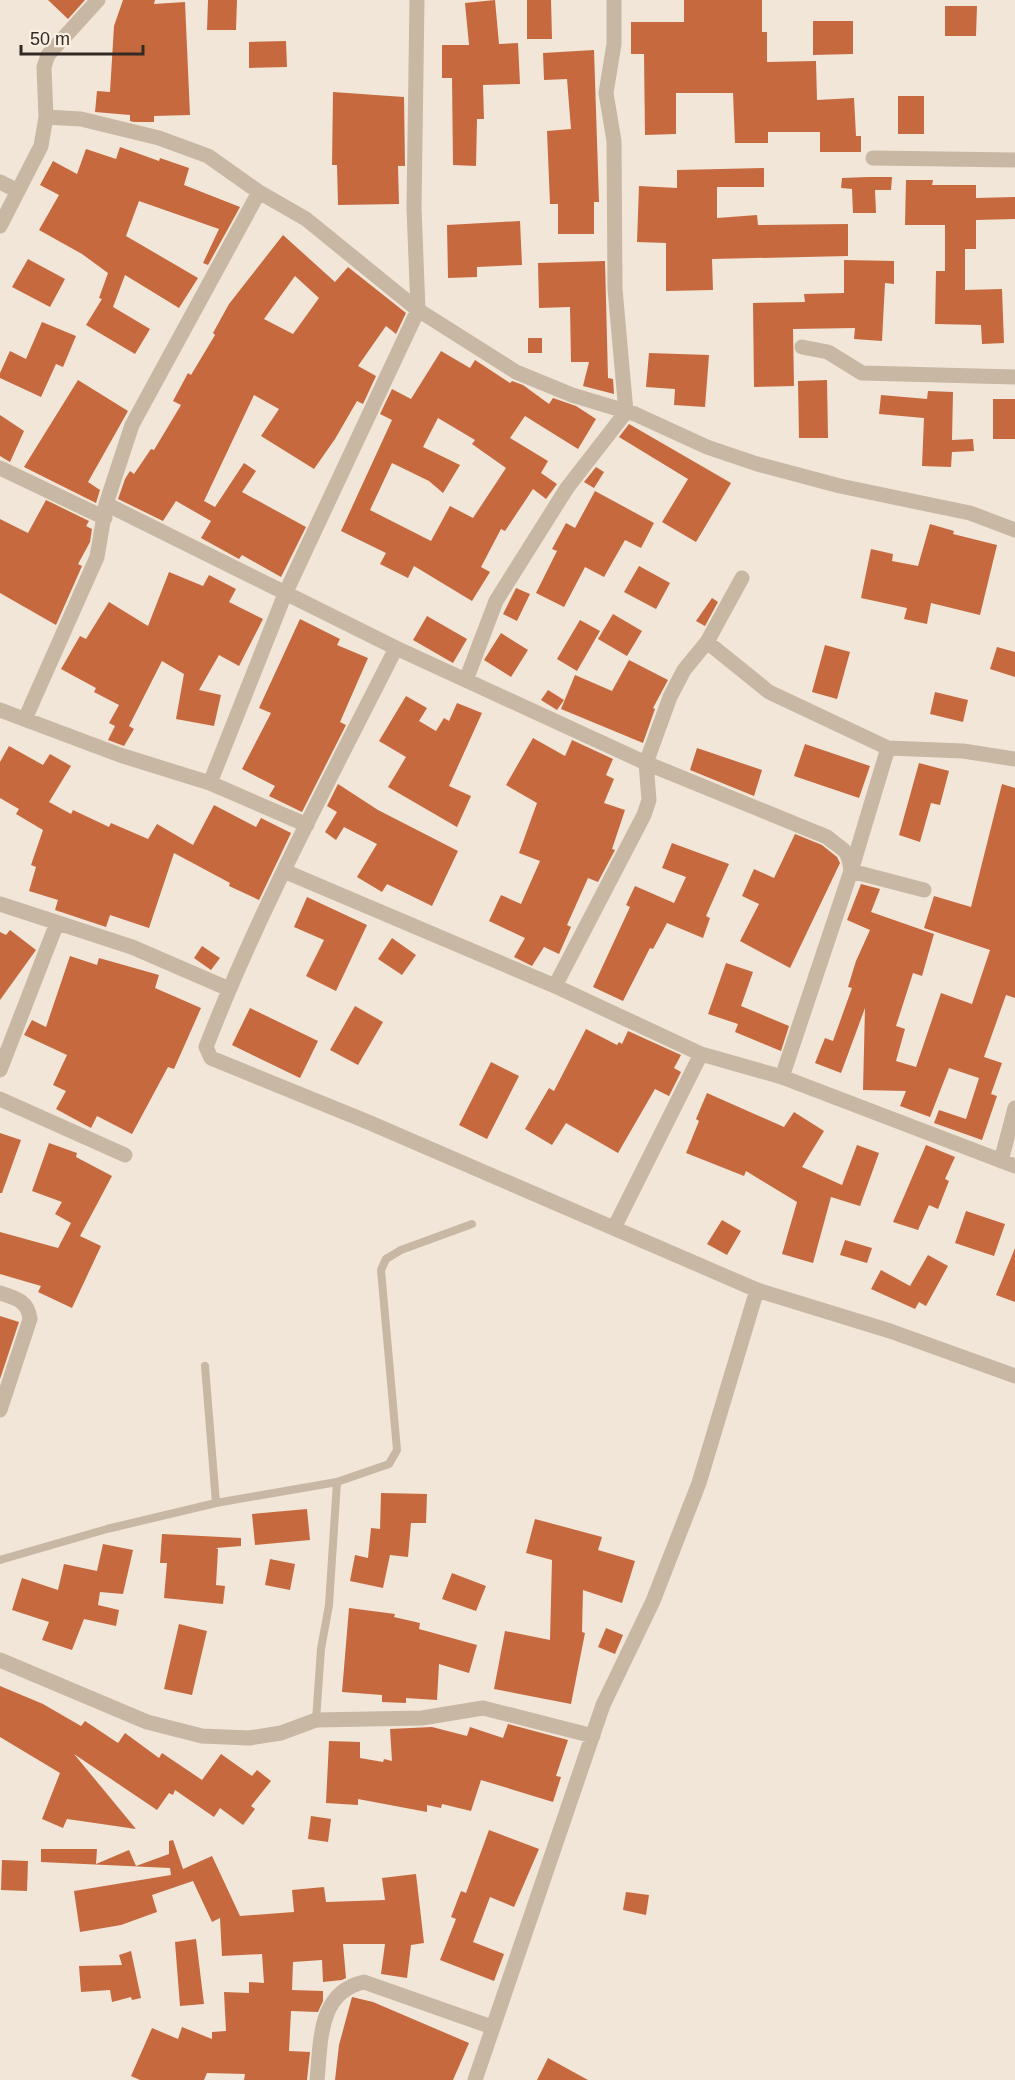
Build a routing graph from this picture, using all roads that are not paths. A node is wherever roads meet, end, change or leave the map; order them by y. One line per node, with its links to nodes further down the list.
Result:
1 (98, 0): 4 (street)
2 (417, 0): 11 (street)
3 (615, 0): 14 (street)
4 (46, 117): 8 (street); 9 (street)
5 (873, 158): 6 (street)
6 (1015, 160)
7 (0, 182): 8 (street)
8 (16, 190): 10 (street)
9 (260, 192): 11 (street); 16 (street)
10 (0, 226)
11 (418, 310): 14 (street); 19 (street)
12 (802, 347): 13 (street)
13 (1015, 377)
14 (626, 412): 17 (street); 22 (street)
15 (0, 468): 16 (street)
16 (105, 511): 19 (street); 24 (street)
17 (1015, 530)
18 (742, 578): 20 (street)
19 (285, 594): 21 (street); 28 (street)
20 (707, 642): 25 (street); 27 (street)
21 (396, 648): 22 (street); 29 (street)
22 (466, 680): 27 (street)
23 (0, 710): 24 (street)
24 (25, 720): 28 (street)
25 (888, 748): 26 (street); 31 (street)
26 (1015, 759)
27 (646, 763): 31 (street); 35 (street)
28 (210, 783): 29 (street)
29 (307, 825): 30 (street)
30 (284, 871): 35 (street); 36 (street)
31 (851, 871): 32 (street); 39 (street)
32 (924, 890)
33 (0, 904): 34 (street)
34 (57, 923): 36 (street); 38 (street)
35 (555, 986): 37 (street)
36 (229, 989): 45 (street)
37 (701, 1054): 39 (street); 45 (street)
38 (0, 1070)
39 (782, 1077): 43 (street)
40 (0, 1099): 42 (street)
41 (1015, 1108): 43 (street)
42 (125, 1155)
43 (1008, 1163)
44 (472, 1224): 51 (lane)
45 (614, 1228): 46 (street)
46 (757, 1290): 49 (street); 56 (street)
47 (0, 1293): 50 (street)
48 (205, 1366): 52 (lane)
49 (1015, 1376)
50 (0, 1410)
51 (337, 1482): 52 (lane); 55 (lane)
52 (216, 1503): 53 (lane)
53 (0, 1560)
54 (0, 1660): 55 (street)
55 (316, 1720): 56 (street)
56 (592, 1736): 57 (street)
57 (492, 2027): 58 (street); 59 (street)
58 (317, 2080)
59 (475, 2080)

